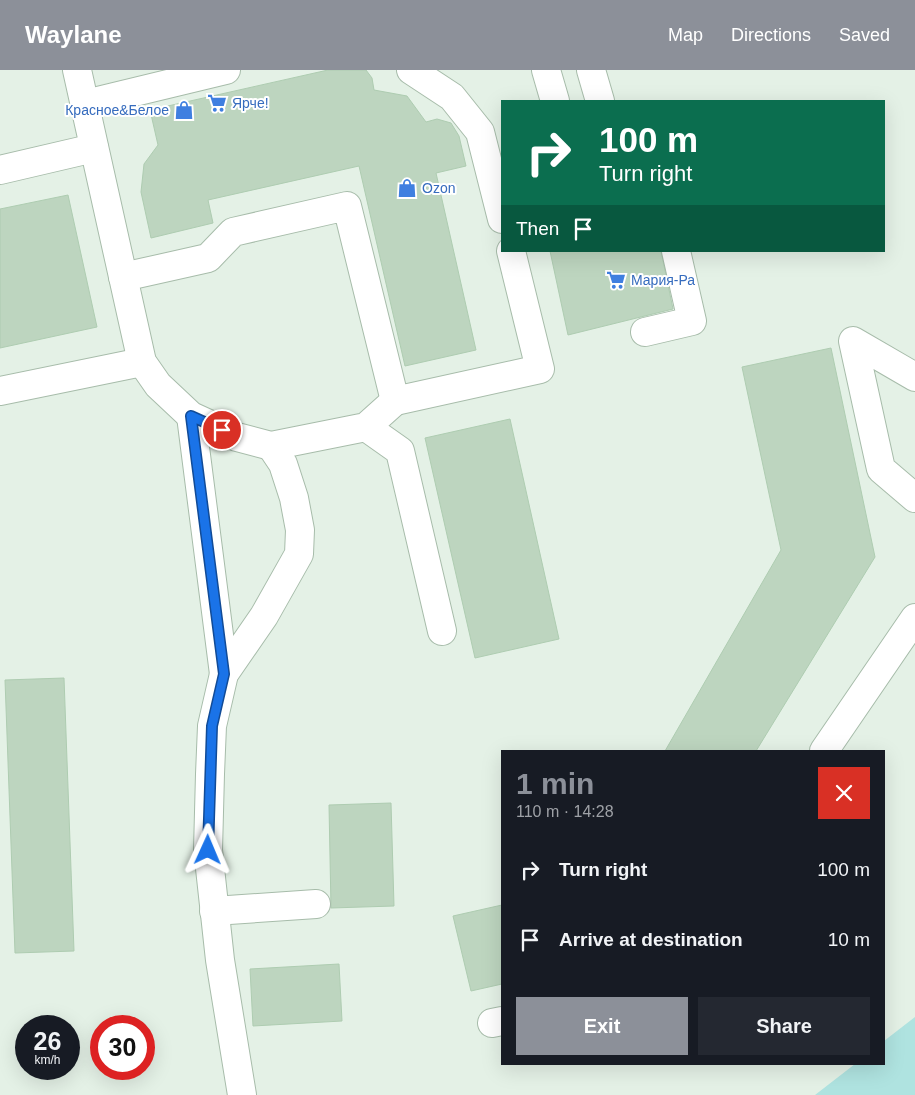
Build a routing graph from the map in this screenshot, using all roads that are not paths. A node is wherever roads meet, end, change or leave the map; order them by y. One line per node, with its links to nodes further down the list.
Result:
1 (77, 70): 8 (street)
2 (226, 70): 8 (street)
3 (546, 70): 6 (street)
4 (590, 70): 7 (street)
5 (418, 71): 11 (street)
6 (555, 100)
7 (600, 100)
8 (85, 104): 9 (street)
9 (94, 148): 10 (street); 14 (street)
10 (0, 170)
11 (501, 215)
12 (511, 252): 19 (street)
13 (676, 252): 15 (street)
14 (123, 277): 16 (street); 19 (street)
15 (645, 332)
16 (142, 362): 18 (street); 20 (street)
17 (915, 377): 23 (street)
18 (0, 391)
19 (395, 401): 21 (street)
20 (191, 416): 22 (street); 26 (street)
21 (366, 426): 22 (street); 25 (street)
22 (271, 446): 26 (street)
23 (915, 498)
24 (915, 618): 27 (street)
25 (442, 631)
26 (224, 674): 29 (street)
27 (825, 750)
28 (316, 904): 29 (street)
29 (214, 910): 30 (street)
30 (242, 1095)

